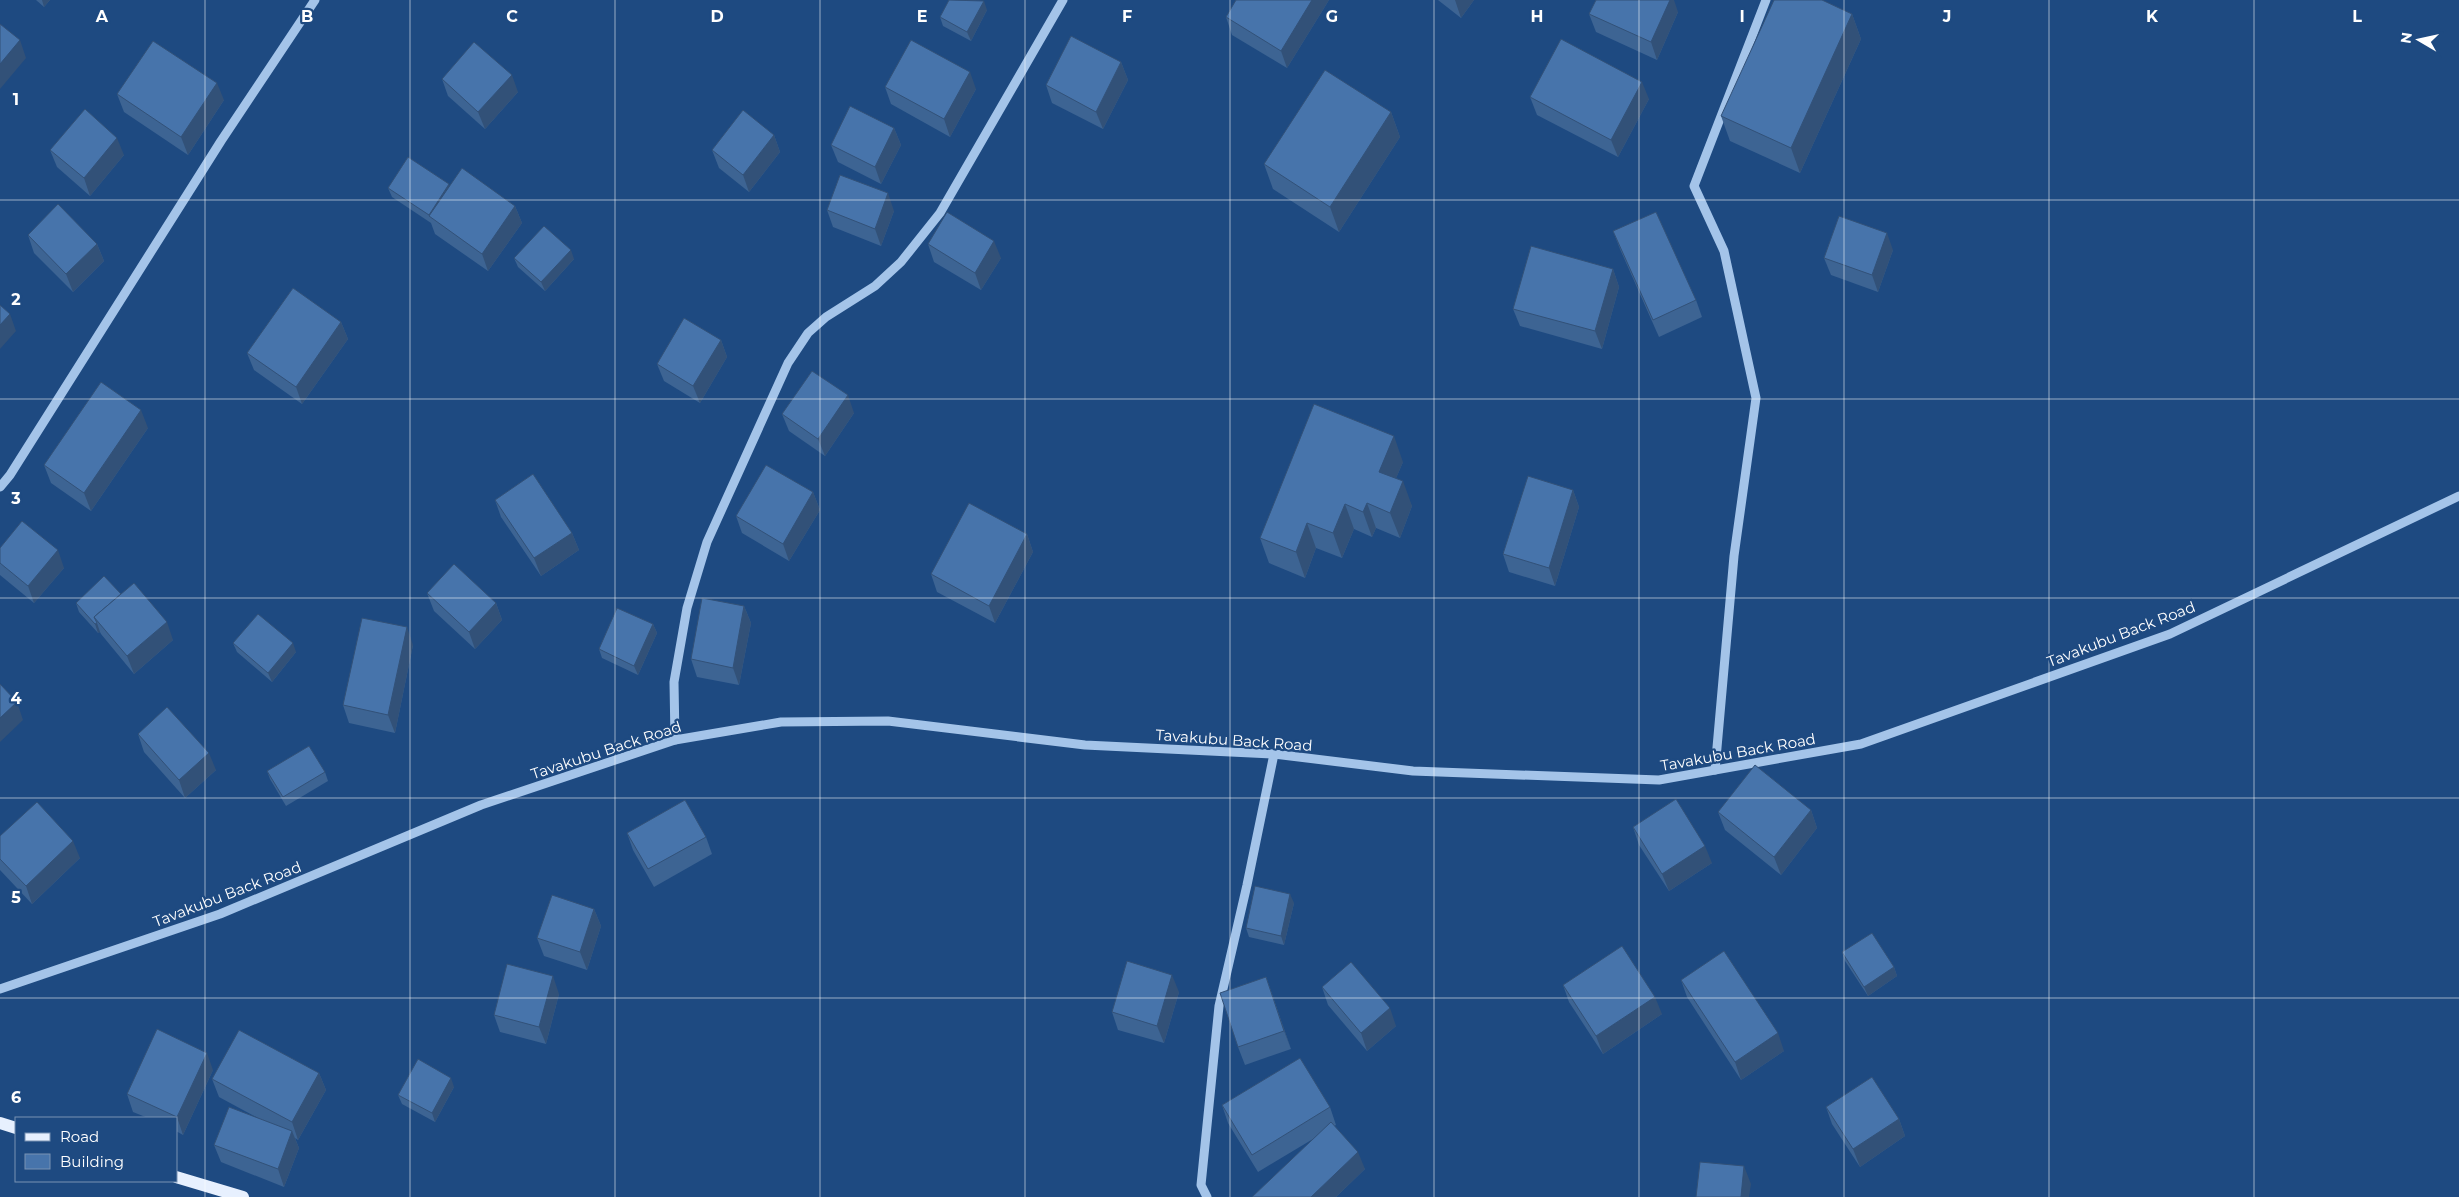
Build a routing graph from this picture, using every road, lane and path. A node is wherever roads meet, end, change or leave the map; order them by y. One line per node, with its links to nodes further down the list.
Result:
1 (315, 0): 4 (street)
2 (1063, 0): 6 (street)
3 (1766, 0): 8 (street)
4 (0, 487)
5 (2459, 496): 8 (street, Tavakubu Back Road)
6 (675, 740): 7 (street, Tavakubu Back Road); 9 (street, Tavakubu Back Road)
7 (1274, 754): 8 (street, Tavakubu Back Road); 14 (street)
8 (1715, 770)
9 (0, 989)
10 (0, 1122): 11 (main road)
11 (15, 1128)
12 (178, 1178): 13 (main road)
13 (243, 1197)
14 (1207, 1197)

